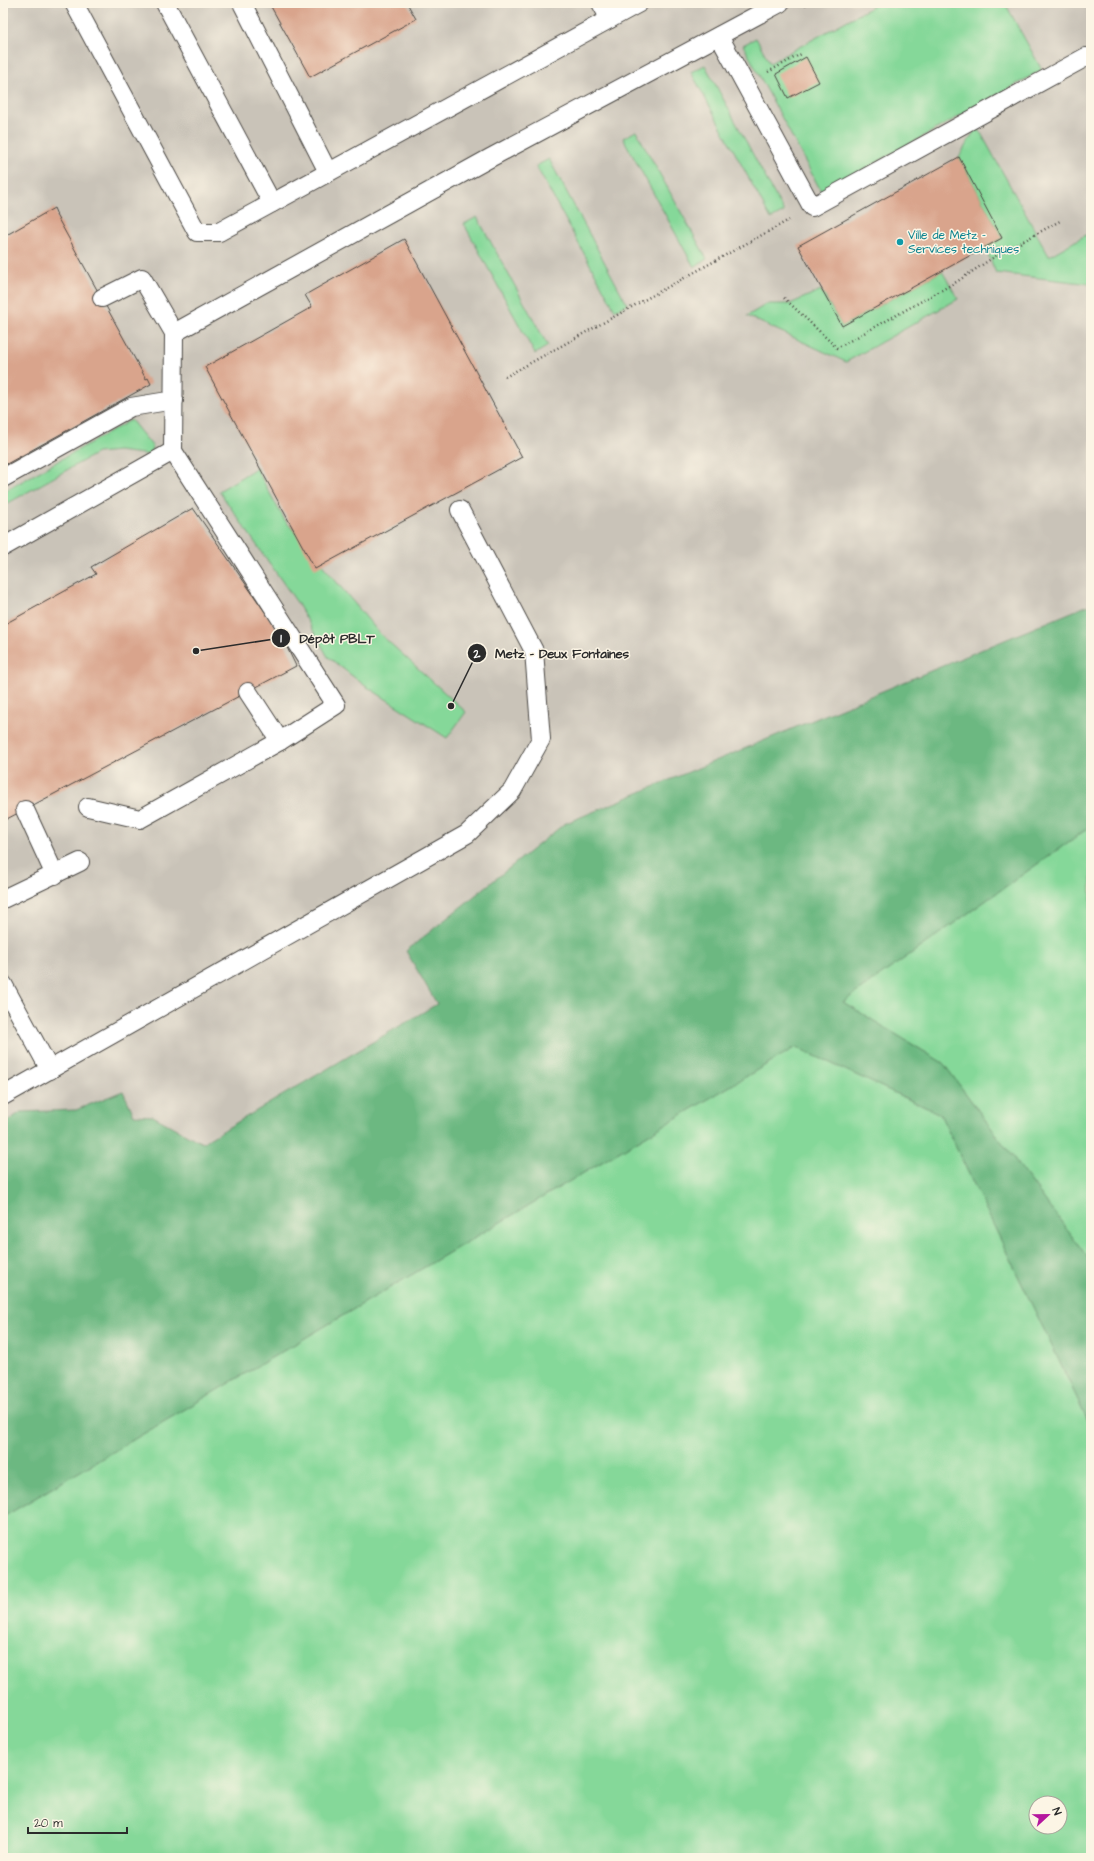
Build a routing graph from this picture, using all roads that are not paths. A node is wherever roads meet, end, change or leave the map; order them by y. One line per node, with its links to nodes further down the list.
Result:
1 (74, 3): 11 (lane)
2 (165, 3): 11 (lane)
3 (242, 3): 10 (lane)
4 (601, 3): 7 (lane)
5 (639, 3): 7 (lane)
6 (780, 3): 8 (lane)
7 (610, 19): 10 (lane)
8 (719, 36): 9 (lane); 13 (lane)
9 (1086, 57)
10 (328, 172): 11 (lane)
11 (272, 203)
12 (102, 298): 13 (lane)
13 (174, 333): 14 (lane)
14 (174, 400): 15 (lane); 16 (lane)
15 (173, 452): 18 (lane); 20 (lane)
16 (3, 478)
17 (460, 510): 27 (lane)
18 (3, 547)
19 (248, 692): 20 (lane)
20 (280, 741): 21 (lane)
21 (88, 807)
22 (25, 810): 24 (lane)
23 (80, 862): 24 (lane)
24 (55, 875): 25 (lane)
25 (3, 899)
26 (3, 984): 27 (lane)
27 (50, 1070): 28 (lane)
28 (3, 1096)

